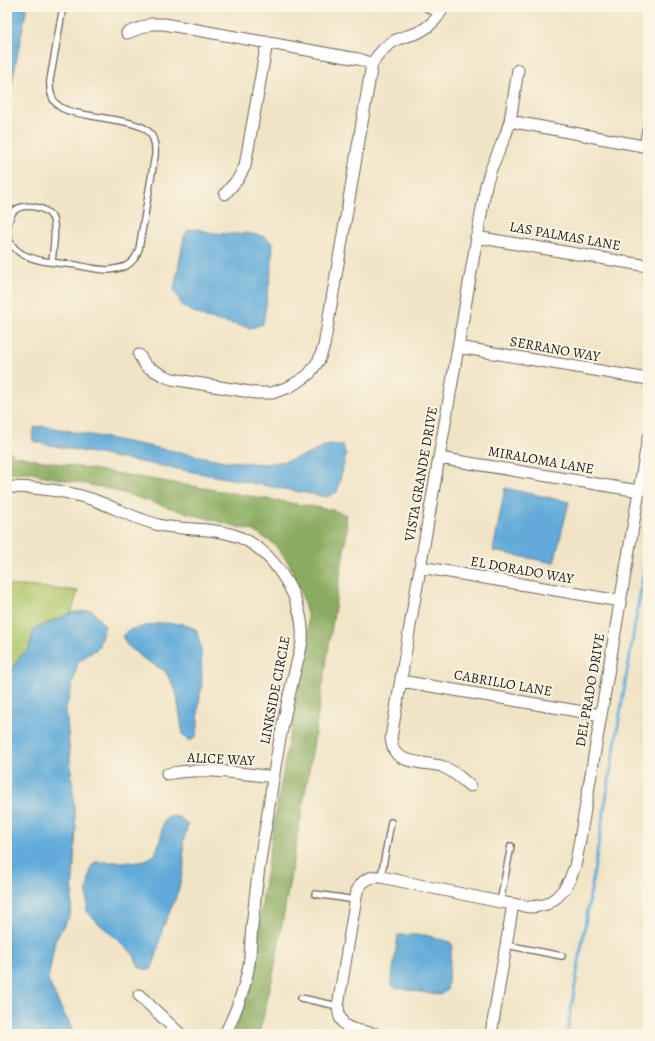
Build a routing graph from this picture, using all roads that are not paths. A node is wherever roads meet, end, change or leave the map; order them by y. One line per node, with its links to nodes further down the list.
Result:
1 (63, 7): 13 (lane)
2 (429, 7): 3 (street)
3 (442, 9): 6 (street)
4 (127, 33): 5 (street)
5 (267, 42): 6 (street); 11 (street)
6 (372, 64): 16 (street)
7 (518, 70): 8 (street, VISTA GRANDE DRIVE)
8 (510, 121): 10 (street); 12 (street, VISTA GRANDE DRIVE)
9 (648, 129): 10 (street)
10 (647, 147)
11 (225, 194)
12 (476, 237): 14 (street, LAS PALMAS LANE); 15 (street, VISTA GRANDE DRIVE)
13 (52, 262): 13 (lane)
14 (648, 266)
15 (458, 347): 17 (street, SERRANO WAY); 19 (street, VISTA GRANDE DRIVE)
16 (139, 355)
17 (648, 379)
18 (648, 438): 21 (street, DEL PRADO DRIVE)
19 (439, 458): 21 (street, MIRALOMA LANE); 22 (street, VISTA GRANDE DRIVE)
20 (7, 487): 27 (street, LINKSIDE CIRCLE)
21 (639, 491): 23 (street, DEL PRADO DRIVE)
22 (420, 568): 23 (street, EL DORADO WAY); 24 (street, VISTA GRANDE DRIVE)
23 (620, 601): 25 (street, DEL PRADO DRIVE)
24 (401, 681): 25 (street, CABRILLO LANE); 28 (street, VISTA GRANDE DRIVE)
25 (601, 715): 35 (street, DEL PRADO DRIVE)
26 (167, 774): 27 (street, ALICE WAY)
27 (274, 777): 43 (street, LINKSIDE CIRCLE)
28 (470, 786)
29 (391, 822): 31 (lane)
30 (511, 846): 34 (lane)
31 (382, 877): 33 (street); 34 (street, DEL PRADO DRIVE)
32 (316, 894): 33 (lane)
33 (356, 900): 40 (street)
34 (500, 902): 35 (street, DEL PRADO DRIVE)
35 (513, 904): 36 (street)
36 (506, 945): 37 (lane); 41 (street)
37 (562, 956)
38 (140, 995): 42 (street)
39 (301, 998): 40 (lane)
40 (338, 1006): 44 (street)
41 (494, 1033)
42 (180, 1034)
43 (225, 1034)
44 (376, 1034)

